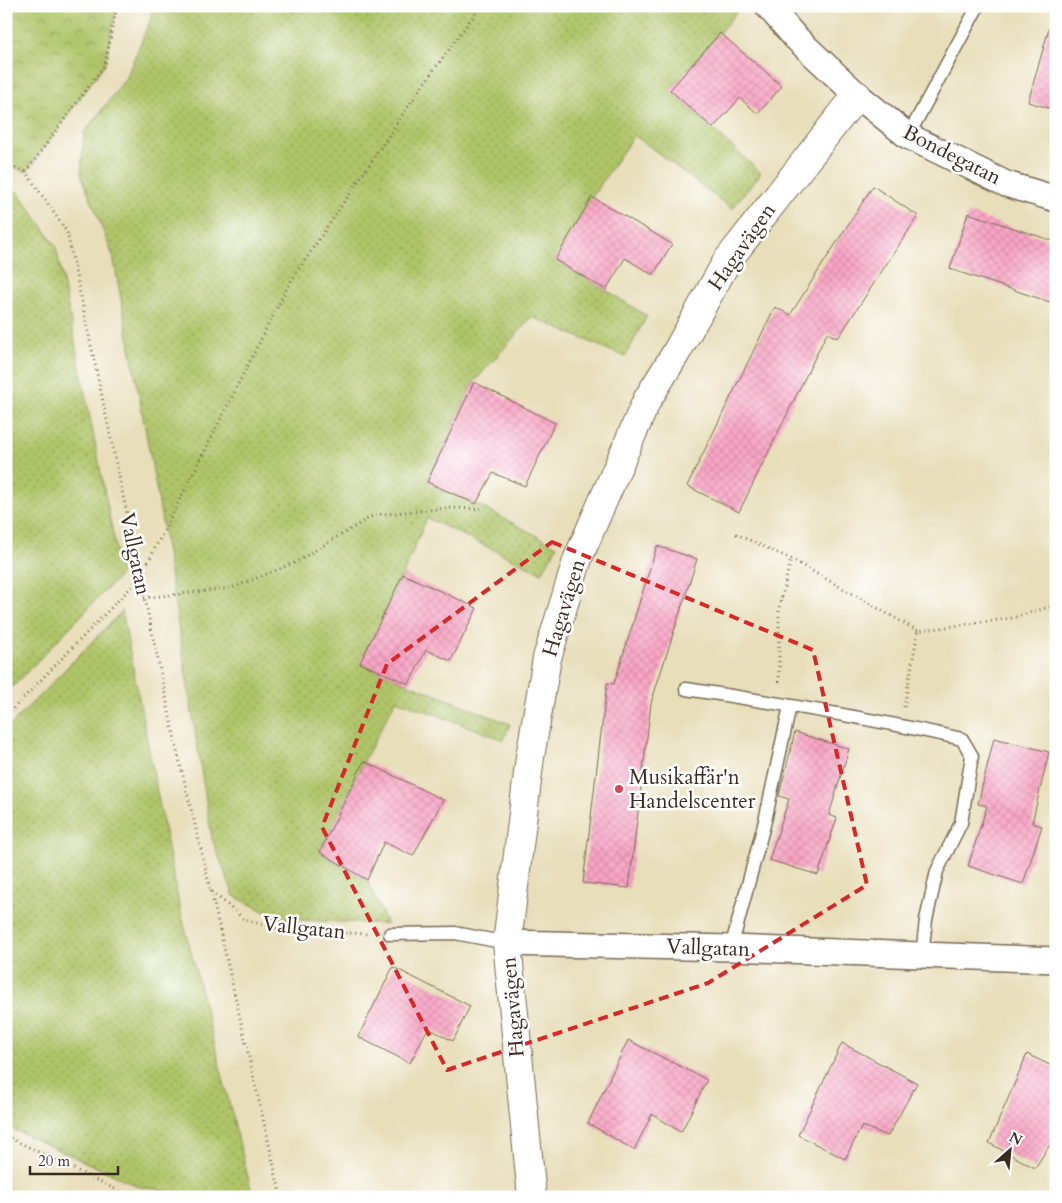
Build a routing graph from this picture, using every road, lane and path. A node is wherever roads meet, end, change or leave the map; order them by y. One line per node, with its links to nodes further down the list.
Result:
1 (117, 6): 8 (path)
2 (481, 6): 13 (path)
3 (768, 6): 5 (street, Bondegatan)
4 (978, 6): 6 (lane)
5 (857, 95): 6 (street, Bondegatan); 23 (street, Hagavägen)
6 (908, 136): 9 (street, Bondegatan)
7 (6, 164): 8 (path)
8 (26, 172): 13 (path, Vallgatan)
9 (1056, 199)
10 (481, 509): 14 (path)
11 (736, 534): 12 (path)
12 (791, 559): 16 (path); 18 (path)
13 (140, 578): 14 (path, Vallgatan); 19 (path)
14 (144, 598): 21 (path, Vallgatan)
15 (1056, 605): 16 (path)
16 (918, 631): 20 (path)
17 (686, 690): 18 (lane)
18 (785, 704): 20 (lane); 24 (lane)
19 (6, 716)
20 (901, 725): 25 (lane)
21 (210, 890): 22 (path, Vallgatan); 29 (path)
22 (390, 934): 23 (lane, Vallgatan)
23 (508, 943): 24 (street, Vallgatan); 30 (street, Hagavägen)
24 (731, 948): 25 (street, Vallgatan)
25 (922, 955): 26 (street, Vallgatan)
26 (1056, 960)
27 (6, 1136): 28 (path)
28 (138, 1197)
29 (281, 1197)
30 (532, 1197)

